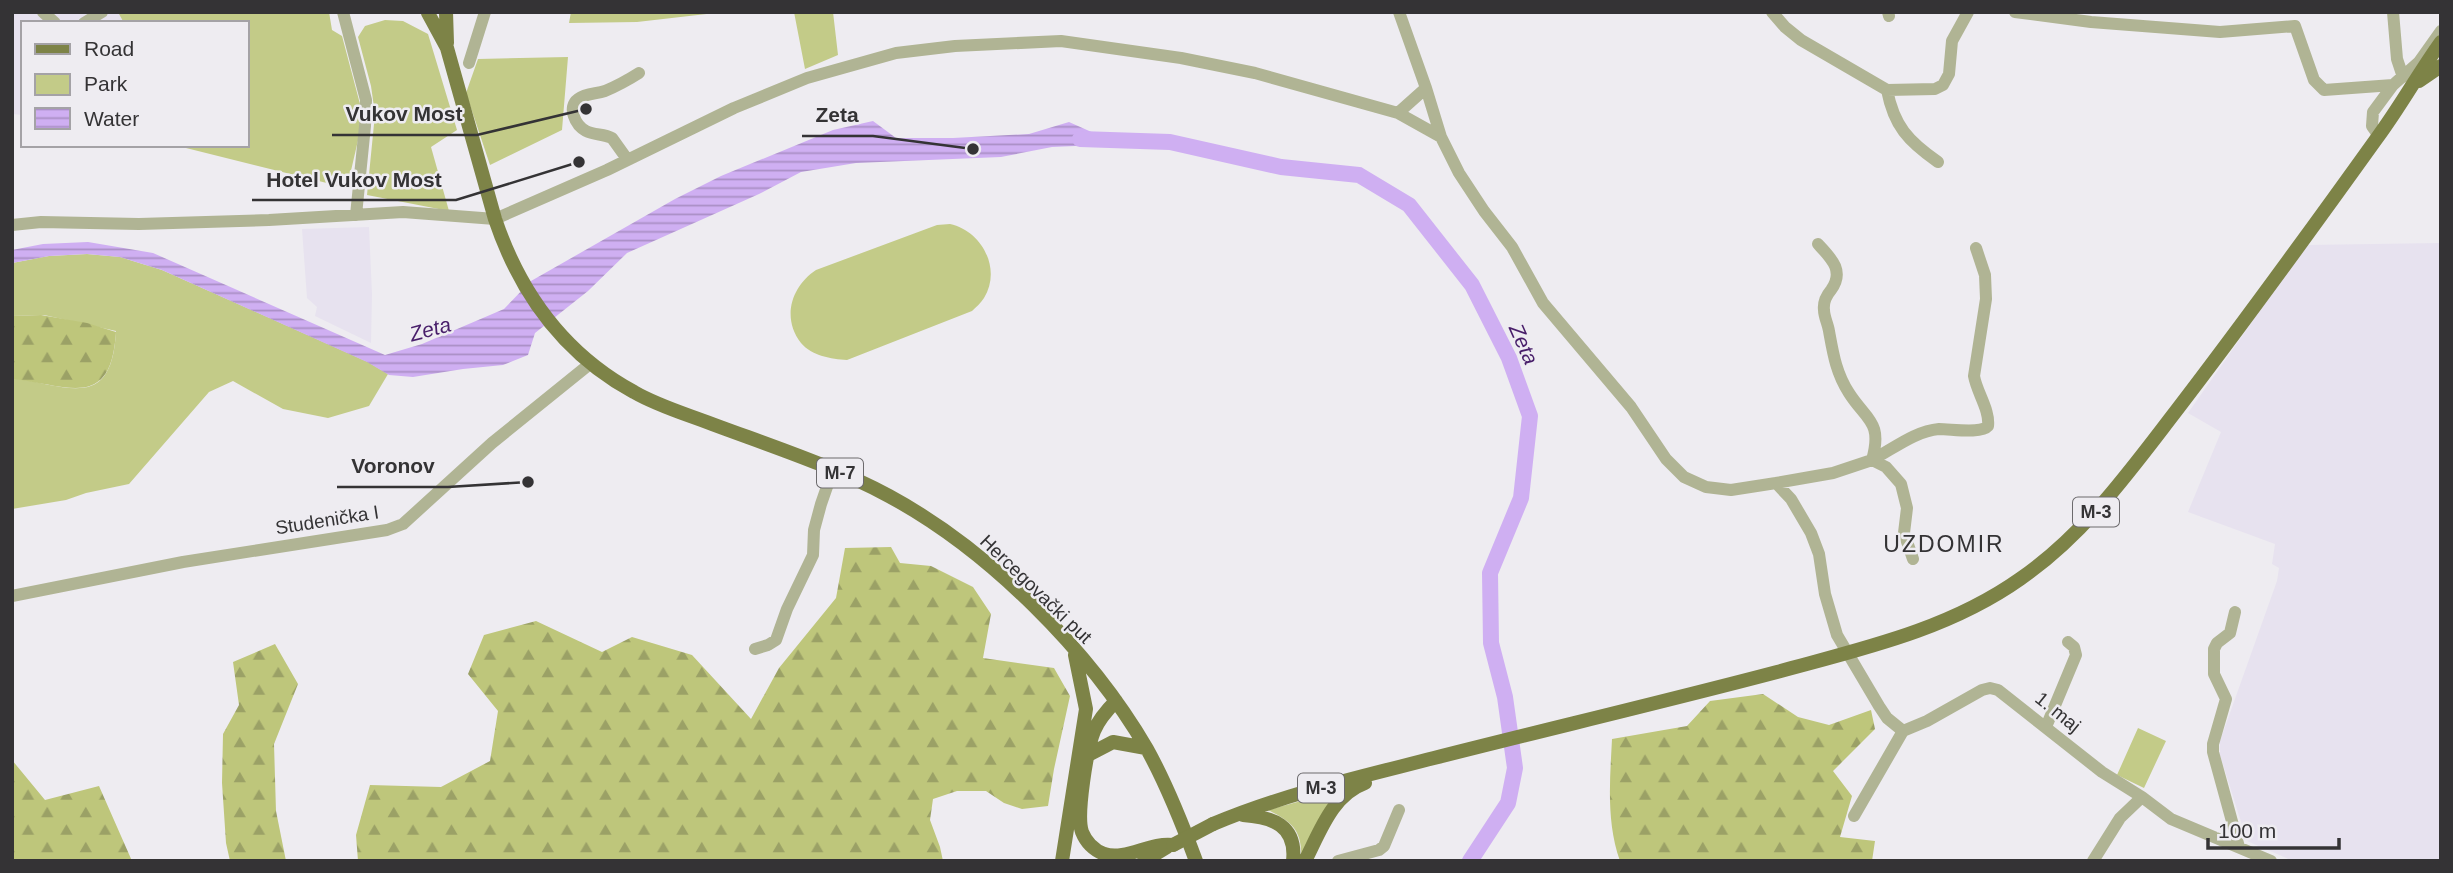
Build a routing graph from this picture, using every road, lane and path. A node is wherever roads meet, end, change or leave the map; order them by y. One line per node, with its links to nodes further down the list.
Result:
1 (436, 12): 11 (main road, M-7)
2 (446, 12): 15 (main road, M-7)
3 (485, 12): 17 (street)
4 (1399, 12): 21 (street)
5 (1772, 12): 22 (street)
6 (1968, 12): 22 (street)
7 (2015, 12): 12 (street)
8 (2290, 12): 12 (street)
9 (2393, 12): 20 (street)
10 (347, 13): 27 (street)
11 (427, 13): 15 (main road, M-7)
12 (2295, 26): 20 (street)
13 (2441, 31): 20 (street)
14 (2441, 43): 20 (main road, M-3)
15 (447, 48): 28 (main road, M-7)
16 (2441, 54): 20 (main road, M-3)
17 (469, 63)
18 (2441, 66): 20 (main road)
19 (639, 73): 25 (street)
20 (2409, 80): 42 (main road, M-3)
21 (1426, 88): 23 (street); 24 (street)
22 (1887, 90): 26 (street)
23 (1398, 113): 24 (street); 25 (street)
24 (1441, 137): 35 (street)
25 (627, 159): 28 (street)
26 (1938, 162)
27 (356, 215): 28 (street); 29 (street)
28 (495, 219): 32 (main road, Hercegovački put / M-7)
29 (12, 225)
30 (1818, 244): 33 (street)
31 (1976, 248): 33 (street)
32 (591, 363): 34 (main road, Hercegovački put / M-7); 37 (street, Studenička I)
33 (1872, 460): 35 (street); 36 (street)
34 (835, 471): 40 (street); 41 (main road, Hercegovački put / M-7)
35 (1776, 483): 42 (street)
36 (1913, 559)
37 (12, 596)
38 (2235, 611): 55 (street)
39 (2068, 642): 45 (street)
40 (755, 649)
41 (1074, 649): 43 (main road, Hercegovački put / M-7); 44 (main road)
42 (1847, 653): 46 (street); 49 (main road, M-3)
43 (1116, 701): 44 (main road); 47 (main road, Hercegovački put / M-7); 48 (main road)
44 (1086, 709): 57 (main road)
45 (2046, 727): 46 (street, 1. maj); 50 (street, 1. maj)
46 (1903, 731): 53 (street)
47 (1146, 748): 48 (main road); 56 (main road, Hercegovački put / M-7)
48 (1088, 755): 54 (main road)
49 (1408, 765): 52 (main road, M-3); 60 (main road)
50 (2142, 797): 55 (street, 1. maj); 62 (street)
51 (1399, 810): 61 (street)
52 (1234, 815): 54 (main road, M-3, bridge); 59 (main road)
53 (1854, 816)
54 (1173, 845): 58 (main road, M-3)
55 (2239, 847): 63 (street, 1. maj)
56 (1195, 860)
57 (1062, 861)
58 (1144, 861)
59 (1293, 861)
60 (1306, 861)
61 (1338, 861)
62 (2093, 861)
63 (2271, 861)

